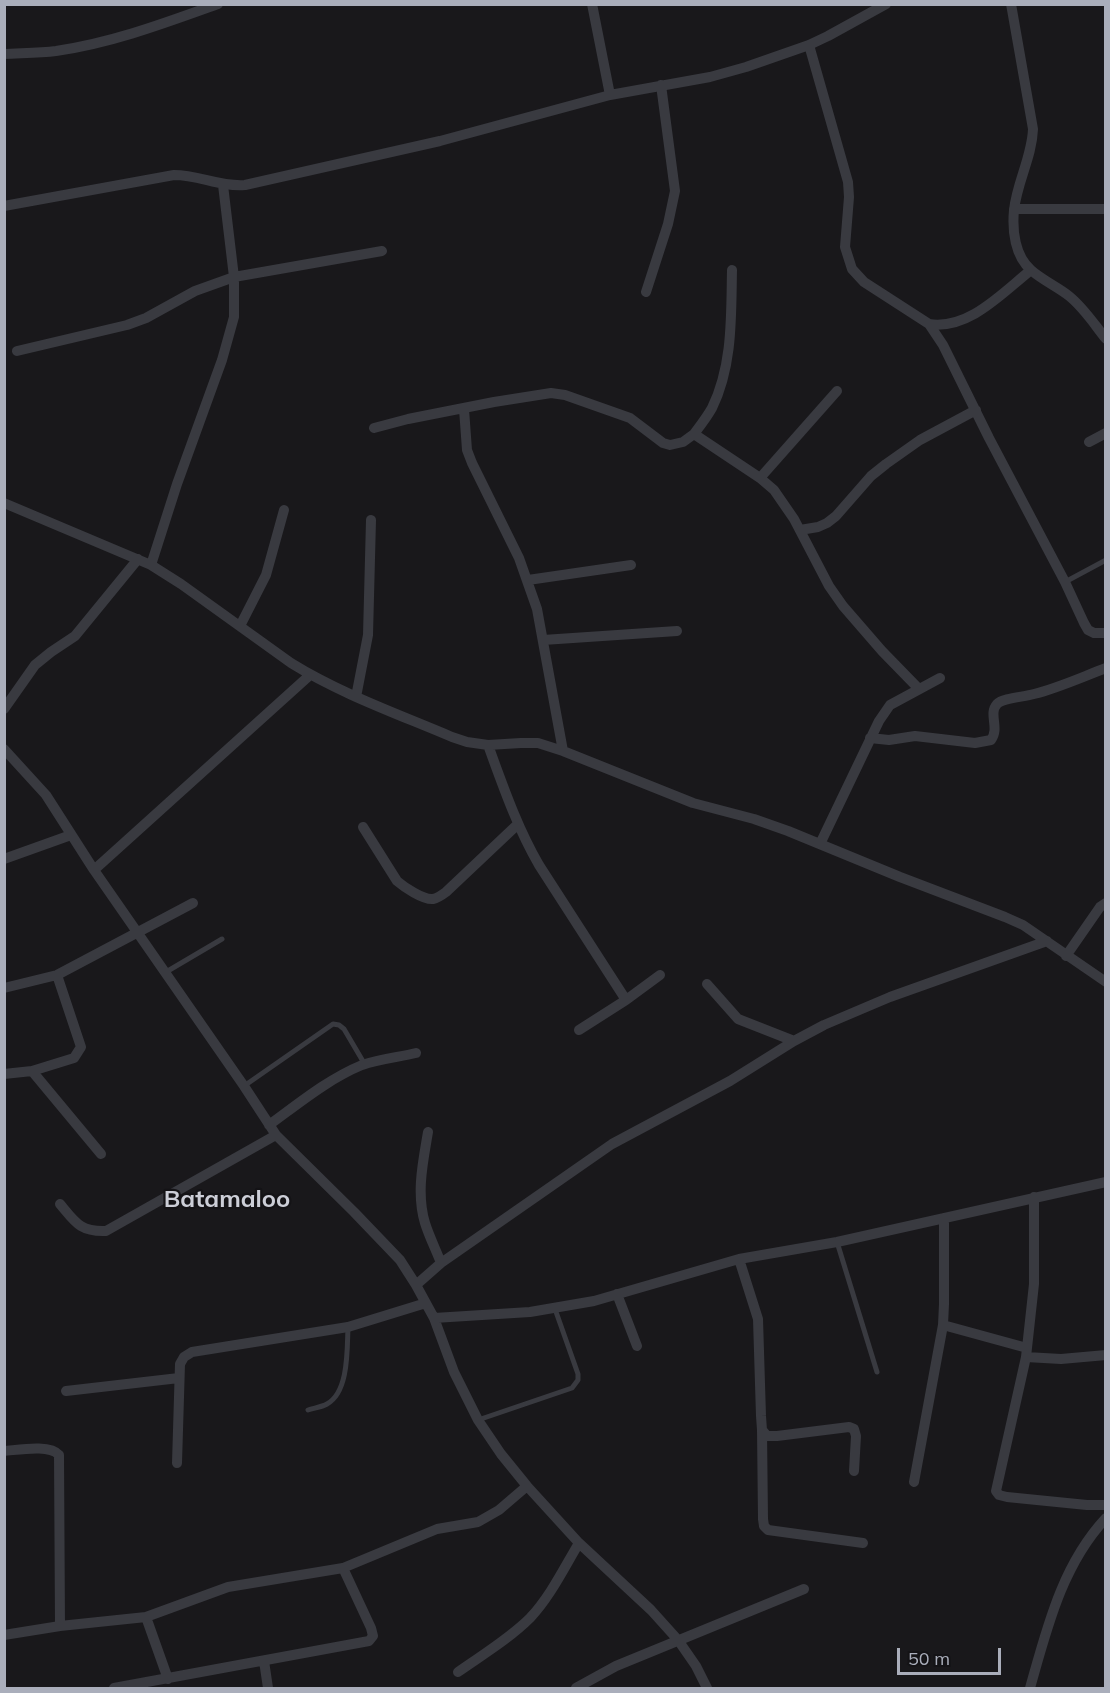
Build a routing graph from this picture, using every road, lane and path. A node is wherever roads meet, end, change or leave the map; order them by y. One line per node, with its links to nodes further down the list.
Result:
1 (218, 4): 6 (street)
2 (592, 4): 8 (street)
3 (886, 4): 5 (street)
4 (1011, 4): 11 (street)
5 (808, 45): 7 (street); 18 (street)
6 (4, 54)
7 (661, 86): 8 (street); 17 (street)
8 (610, 94): 9 (street)
9 (224, 185): 10 (street); 16 (street)
10 (4, 206)
11 (1014, 209): 12 (street); 15 (street)
12 (1106, 209)
13 (382, 251): 16 (street)
14 (732, 270): 26 (street)
15 (1031, 270): 18 (street); 19 (street)
16 (234, 277): 20 (street); 35 (street)
17 (646, 292)
18 (929, 324): 23 (street)
19 (1106, 339)
20 (17, 351)
21 (837, 391): 28 (street)
22 (464, 409): 24 (street); 26 (street); 37 (street)
23 (976, 410): 32 (street); 38 (street)
24 (374, 428)
25 (1106, 434): 27 (street)
26 (694, 435): 28 (street)
27 (1089, 441)
28 (760, 478): 32 (street)
29 (4, 503): 33 (street)
30 (284, 510): 39 (street)
31 (370, 520): 47 (street)
32 (800, 530): 46 (street)
33 (138, 559): 35 (street); 48 (street)
34 (1106, 560): 38 (lane)
35 (151, 565): 39 (street)
36 (631, 565): 37 (street)
37 (528, 580): 42 (street)
38 (1065, 582): 41 (street)
39 (240, 626): 44 (street)
40 (676, 631): 42 (street)
41 (1106, 633)
42 (543, 640): 52 (street)
43 (1106, 668): 49 (street)
44 (310, 675): 47 (street); 59 (street)
45 (940, 678): 46 (street)
46 (919, 689): 49 (street)
47 (356, 697): 50 (street)
48 (4, 709)
49 (870, 738): 57 (street)
50 (488, 745): 52 (street); 54 (street)
51 (4, 749): 53 (street)
52 (563, 752): 57 (street)
53 (10, 764): 56 (street)
54 (518, 824): 55 (street); 72 (street)
55 (363, 828)
56 (71, 835): 58 (street); 59 (street)
57 (820, 844): 64 (street)
58 (4, 859)
59 (94, 870): 62 (street)
60 (193, 903): 62 (street)
61 (1106, 903): 65 (street)
62 (136, 933): 66 (street); 67 (street)
63 (222, 939): 66 (lane)
64 (1047, 941): 65 (street); 74 (street)
65 (1066, 956): 69 (street)
66 (164, 973): 79 (street)
67 (57, 975): 71 (street); 77 (street)
68 (660, 975): 72 (street)
69 (1106, 982)
70 (707, 984): 74 (street)
71 (4, 988)
72 (626, 1000): 73 (street)
73 (579, 1030)
74 (794, 1041): 90 (street)
75 (416, 1053): 76 (street)
76 (365, 1064): 79 (lane); 80 (street)
77 (32, 1071): 78 (street); 83 (street)
78 (4, 1074)
79 (244, 1086): 80 (street)
80 (269, 1125): 82 (street)
81 (428, 1132): 90 (street)
82 (276, 1135): 86 (street); 91 (street)
83 (101, 1154)
84 (1106, 1182): 85 (street)
85 (1034, 1197): 87 (street); 99 (street)
86 (60, 1204)
87 (944, 1218): 88 (street); 96 (street)
88 (837, 1242): 89 (street); 101 (lane)
89 (739, 1259): 92 (street); 106 (street)
90 (441, 1263): 91 (street)
91 (416, 1285): 93 (street)
92 (617, 1294): 94 (street); 98 (street)
93 (426, 1304): 95 (street); 97 (street)
94 (555, 1309): 95 (street); 105 (lane)
95 (434, 1318): 105 (street)
96 (943, 1325): 99 (street); 110 (street)
97 (348, 1327): 102 (street); 104 (lane)
98 (637, 1346)
99 (1027, 1352): 100 (street); 112 (street)
100 (1106, 1355)
101 (877, 1372)
102 (179, 1378): 103 (street); 108 (street)
103 (66, 1391)
104 (308, 1410)
105 (478, 1420): 111 (street)
106 (762, 1430): 109 (street); 115 (street)
107 (4, 1451): 119 (street)
108 (177, 1463)
109 (854, 1471)
110 (914, 1482)
111 (526, 1486): 114 (street); 116 (street)
112 (1106, 1505)
113 (1106, 1518): 129 (street)
114 (579, 1543): 121 (street); 123 (street)
115 (863, 1543)
116 (343, 1568): 118 (street); 122 (street)
117 (804, 1589): 121 (street)
118 (146, 1617): 119 (street); 124 (street)
119 (60, 1626): 120 (street)
120 (4, 1635)
121 (678, 1640): 127 (street); 128 (street)
122 (264, 1661): 124 (street); 126 (street)
123 (458, 1672)
124 (168, 1679): 125 (street)
125 (114, 1689)
126 (268, 1689)
127 (576, 1689)
128 (707, 1689)
129 (1030, 1689)

